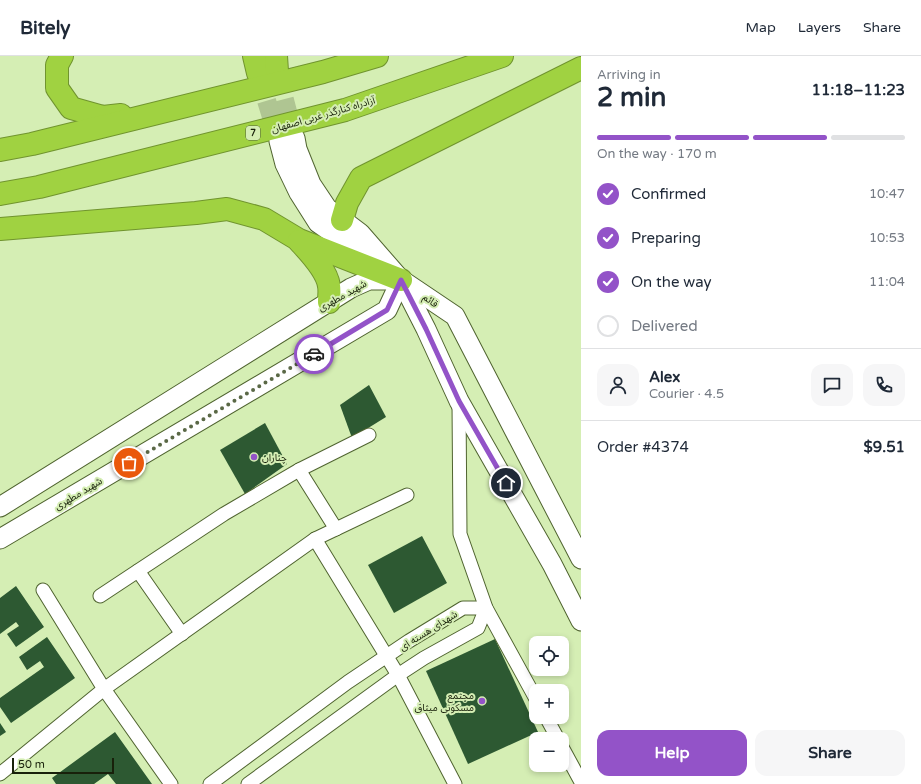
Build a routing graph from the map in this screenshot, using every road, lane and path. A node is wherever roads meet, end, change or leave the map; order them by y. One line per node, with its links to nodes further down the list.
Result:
1 (62, 56): 5 (highway)
2 (377, 56): 5 (highway)
3 (502, 56): 9 (highway, آزادراه کنارگذر غربی اصفهان / 7)
4 (581, 68): 10 (highway)
5 (172, 110): 7 (highway)
6 (287, 140): 8 (main road)
7 (0, 150)
8 (306, 190): 10 (main road); 13 (main road)
9 (0, 194)
10 (342, 220): 13 (main road)
11 (0, 229): 12 (highway)
12 (299, 240): 13 (highway); 14 (highway)
13 (401, 280): 14 (main road, شهید مطهری); 15 (main road, قائم); 16 (main road, قائم); 23 (main road, شهید مطهری)
14 (329, 302): 21 (main road, شهید مطهری)
15 (454, 316): 16 (main road); 25 (main road, قائم)
16 (426, 329): 17 (main road, قائم)
17 (459, 401): 29 (street); 30 (main road, قائم)
18 (369, 435): 19 (street)
19 (299, 470): 22 (street); 26 (street)
20 (407, 495): 22 (street)
21 (0, 507)
22 (336, 529): 24 (street)
23 (0, 539)
24 (315, 540): 31 (street); 32 (street)
25 (581, 559)
26 (138, 571): 28 (street); 31 (street)
27 (43, 590): 35 (street)
28 (100, 596)
29 (486, 608): 32 (street, شهدای هسته ای); 33 (street); 34 (street)
30 (581, 621)
31 (182, 634): 35 (street)
32 (387, 656): 33 (street); 40 (street, شهدای هسته ای)
33 (398, 675): 41 (street); 42 (street)
34 (529, 686)
35 (104, 689): 37 (street); 39 (street)
36 (569, 760): 38 (street)
37 (0, 774)
38 (581, 782)
39 (172, 784)
40 (210, 784)
41 (248, 784)
42 (455, 784)

